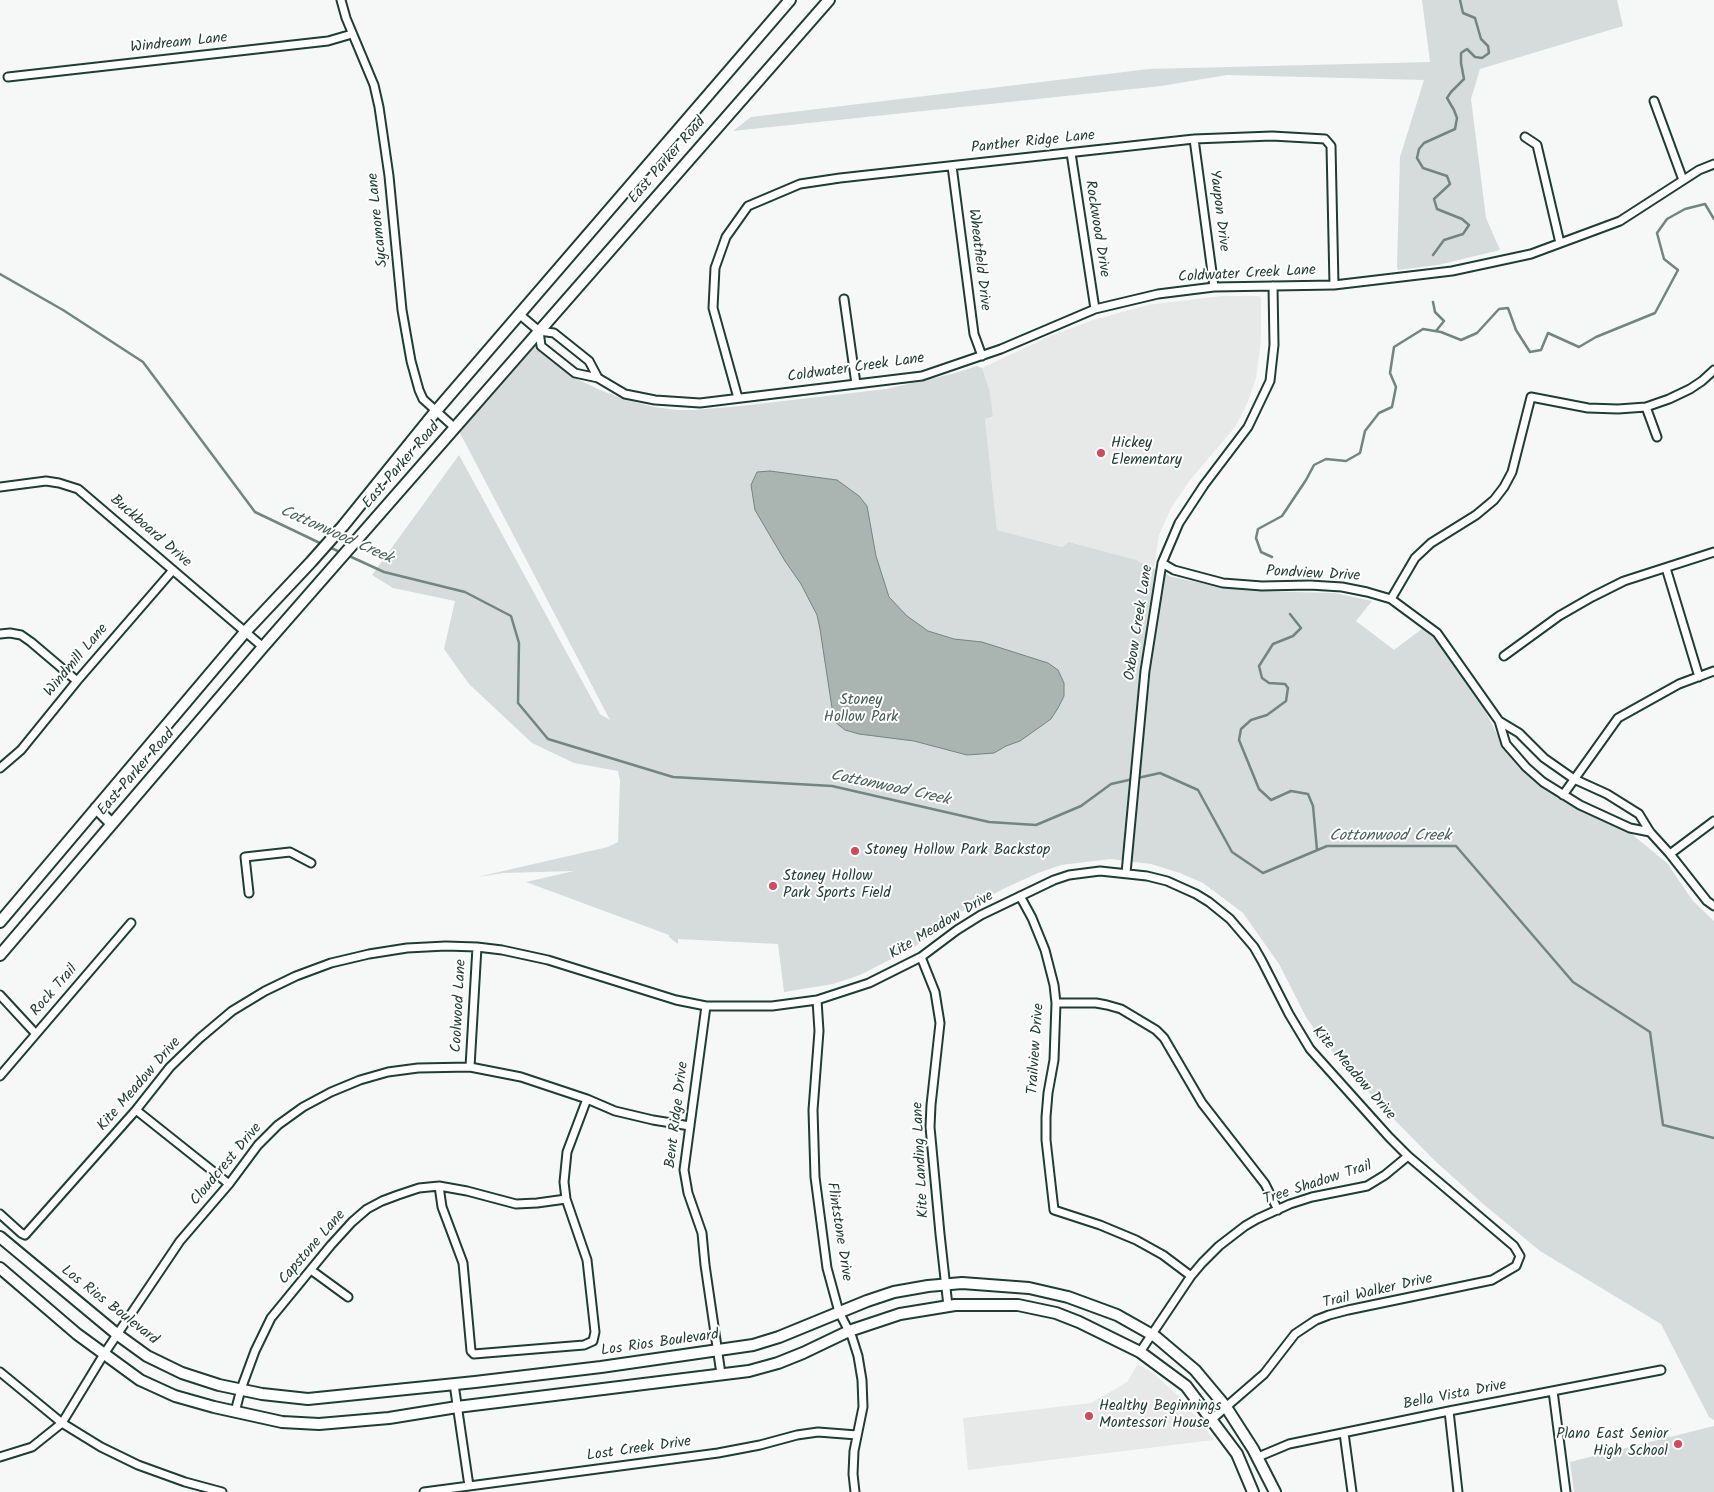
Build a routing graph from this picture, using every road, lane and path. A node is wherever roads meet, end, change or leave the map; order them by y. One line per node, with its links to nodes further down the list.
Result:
1 (341, 0): 4 (street, Sycamore Lane)
2 (790, 0): 19 (main road, East Parker Road)
3 (829, 0): 20 (main road, East Parker Road)
4 (352, 34): 5 (street, Windream Lane); 27 (street, Sycamore Lane)
5 (8, 77)
6 (1654, 101): 12 (street)
7 (1525, 137): 13 (street)
8 (1194, 140): 9 (street, Panther Ridge Lane); 14 (street, Panther Ridge Lane); 16 (street, Yaupon Drive)
9 (1071, 153): 11 (street, Panther Ridge Lane); 18 (street, Rockwood Drive)
10 (1714, 164): 12 (street, Coldwater Creek Lane)
11 (952, 166): 21 (street, Wheatfield Drive); 25 (street, Panther Ridge Lane)
12 (1683, 180): 13 (street, Coldwater Creek Lane)
13 (1560, 243): 14 (street, Coldwater Creek Lane)
14 (1334, 285): 15 (street, Coldwater Creek Lane)
15 (1273, 286): 16 (street, Coldwater Creek Lane); 32 (street, Oxbow Creek Lane)
16 (1214, 287): 18 (street, Coldwater Creek Lane)
17 (844, 299): 24 (street)
18 (1095, 309): 21 (street, Coldwater Creek Lane)
19 (519, 314): 20 (street, Coldwater Creek Lane); 27 (main road, East Parker Road)
20 (539, 331): 23 (street, Coldwater Creek Lane); 23 (street, Coldwater Creek Lane); 28 (main road, East Parker Road)
21 (982, 356): 24 (street, Coldwater Creek Lane)
22 (1714, 370): 26 (street)
23 (598, 378): 25 (street, Coldwater Creek Lane)
24 (856, 384): 25 (street, Coldwater Creek Lane)
25 (738, 398)
26 (1646, 407): 29 (street); 35 (street)
27 (436, 411): 28 (street, Sycamore Lane); 36 (main road, East Parker Road)
28 (455, 428): 38 (main road, East Parker Road)
29 (1657, 437)
30 (0, 486): 34 (street, Buckboard Drive)
31 (1714, 552): 33 (street)
32 (1162, 563): 35 (street, Pondview Drive); 53 (street, Oxbow Creek Lane)
33 (1666, 568): 39 (street); 41 (street)
34 (173, 570): 36 (street, Buckboard Drive); 42 (street, Windmill Lane)
35 (1391, 599): 43 (street, Pondview Drive)
36 (246, 631): 38 (street, Buckboard Drive); 47 (main road, East Parker Road)
37 (0, 634): 42 (street)
38 (263, 647): 49 (main road, East Parker Road)
39 (1504, 656)
40 (1714, 672): 41 (street)
41 (1699, 677): 45 (street)
42 (77, 681): 44 (street, Windmill Lane)
43 (1499, 721): 45 (street, Pondview Drive); 46 (street, Pondview Drive)
44 (0, 768)
45 (1574, 779): 46 (street); 50 (street, Pondview Drive)
46 (1563, 795): 50 (street, Pondview Drive)
47 (96, 808): 49 (main road); 57 (main road, East Parker Road)
48 (1714, 821): 51 (street)
49 (112, 824): 60 (main road, East Parker Road)
50 (1650, 832): 51 (street, Pondview Drive)
51 (1670, 854): 56 (street, Pondview Drive)
52 (311, 864): 54 (street)
53 (1126, 873): 55 (street, Kite Meadow Drive); 72 (street, Kite Meadow Drive)
54 (250, 893)
55 (1020, 896): 61 (street, Kite Meadow Drive); 64 (street, Trailview Drive)
56 (1714, 906)
57 (0, 922)
58 (131, 924): 66 (street, Rock Trail)
59 (477, 947): 65 (street, Kite Meadow Drive); 67 (street, Coolwood Lane); 70 (street, Kite Meadow Drive)
60 (0, 954)
61 (921, 957): 63 (street, Kite Meadow Drive); 83 (street, Kite Landing Lane)
62 (0, 995): 66 (street)
63 (817, 1000): 65 (street, Kite Meadow Drive); 86 (street, Flintstone Drive)
64 (1056, 1003): 76 (street); 82 (street, Trailview Drive)
65 (706, 1006): 71 (street, Bent Ridge Drive)
66 (36, 1034): 68 (street, Rock Trail)
67 (470, 1067): 69 (street, Cloudcrest Drive); 73 (street, Cloudcrest Drive)
68 (0, 1076)
69 (587, 1098): 71 (street, Cloudcrest Drive); 75 (street)
70 (136, 1110): 73 (street); 77 (street, Kite Meadow Drive)
71 (690, 1126): 90 (street, Bent Ridge Drive)
72 (1408, 1156): 76 (street, Tree Shadow Trail); 79 (street, Kite Meadow Drive)
73 (229, 1184): 89 (street, Cloudcrest Drive)
74 (439, 1186): 75 (street, Capstone Lane); 75 (street); 81 (street, Capstone Lane)
75 (566, 1199)
76 (1278, 1210): 82 (street, Tree Shadow Trail)
77 (0, 1214)
78 (0, 1237): 89 (main road, Los Rios Boulevard)
79 (1520, 1256): 100 (street, Trail Walker Drive)
80 (0, 1268): 92 (main road)
81 (311, 1270): 84 (street); 97 (street, Capstone Lane)
82 (1191, 1276): 88 (street, Tree Shadow Trail)
83 (944, 1285): 85 (street, Kite Landing Lane); 86 (main road, Los Rios Boulevard); 88 (main road, Los Rios Boulevard)
84 (348, 1297)
85 (948, 1306): 87 (main road); 91 (main road)
86 (839, 1312): 87 (street, Flintstone Drive); 90 (main road, Los Rios Boulevard)
87 (849, 1330): 95 (main road); 106 (street, Flintstone Drive)
88 (1151, 1334): 91 (street, Tree Shadow Trail); 100 (main road, Los Rios Boulevard)
89 (118, 1335): 92 (street, Cloudcrest Drive); 97 (main road, Los Rios Boulevard)
90 (718, 1351): 95 (street, Bent Ridge Drive); 96 (main road, Los Rios Boulevard)
91 (1140, 1352): 103 (main road)
92 (104, 1354): 102 (main road); 104 (street, Cloudcrest Drive)
93 (1661, 1370): 98 (street, Bella Vista Drive)
94 (0, 1372): 104 (street)
95 (721, 1374): 99 (main road)
96 (454, 1384): 97 (main road, Los Rios Boulevard); 99 (street)
97 (241, 1389): 102 (street, Capstone Lane)
98 (1553, 1391): 101 (street, Bella Vista Drive); 117 (street)
99 (457, 1407): 102 (main road); 109 (street)
100 (1226, 1407): 103 (street, Trail Walker Drive); 108 (main road, Los Rios Boulevard)
101 (1450, 1411): 105 (street, Bella Vista Drive); 116 (street)
102 (235, 1412)
103 (1211, 1420): 113 (main road)
104 (62, 1423): 107 (street, Cloudcrest Drive); 110 (street)
105 (1344, 1433): 108 (street, Bella Vista Drive); 115 (street)
106 (857, 1435): 109 (street, Lost Creek Drive); 112 (street, Flintstone Drive)
107 (0, 1457)
108 (1258, 1457): 114 (main road, Los Rios Boulevard)
109 (469, 1486): 111 (street, Lost Creek Drive)
110 (222, 1492)
111 (424, 1492)
112 (856, 1492)
113 (1253, 1492)
114 (1275, 1492)
115 (1352, 1492)
116 (1458, 1492)
117 (1566, 1492)

